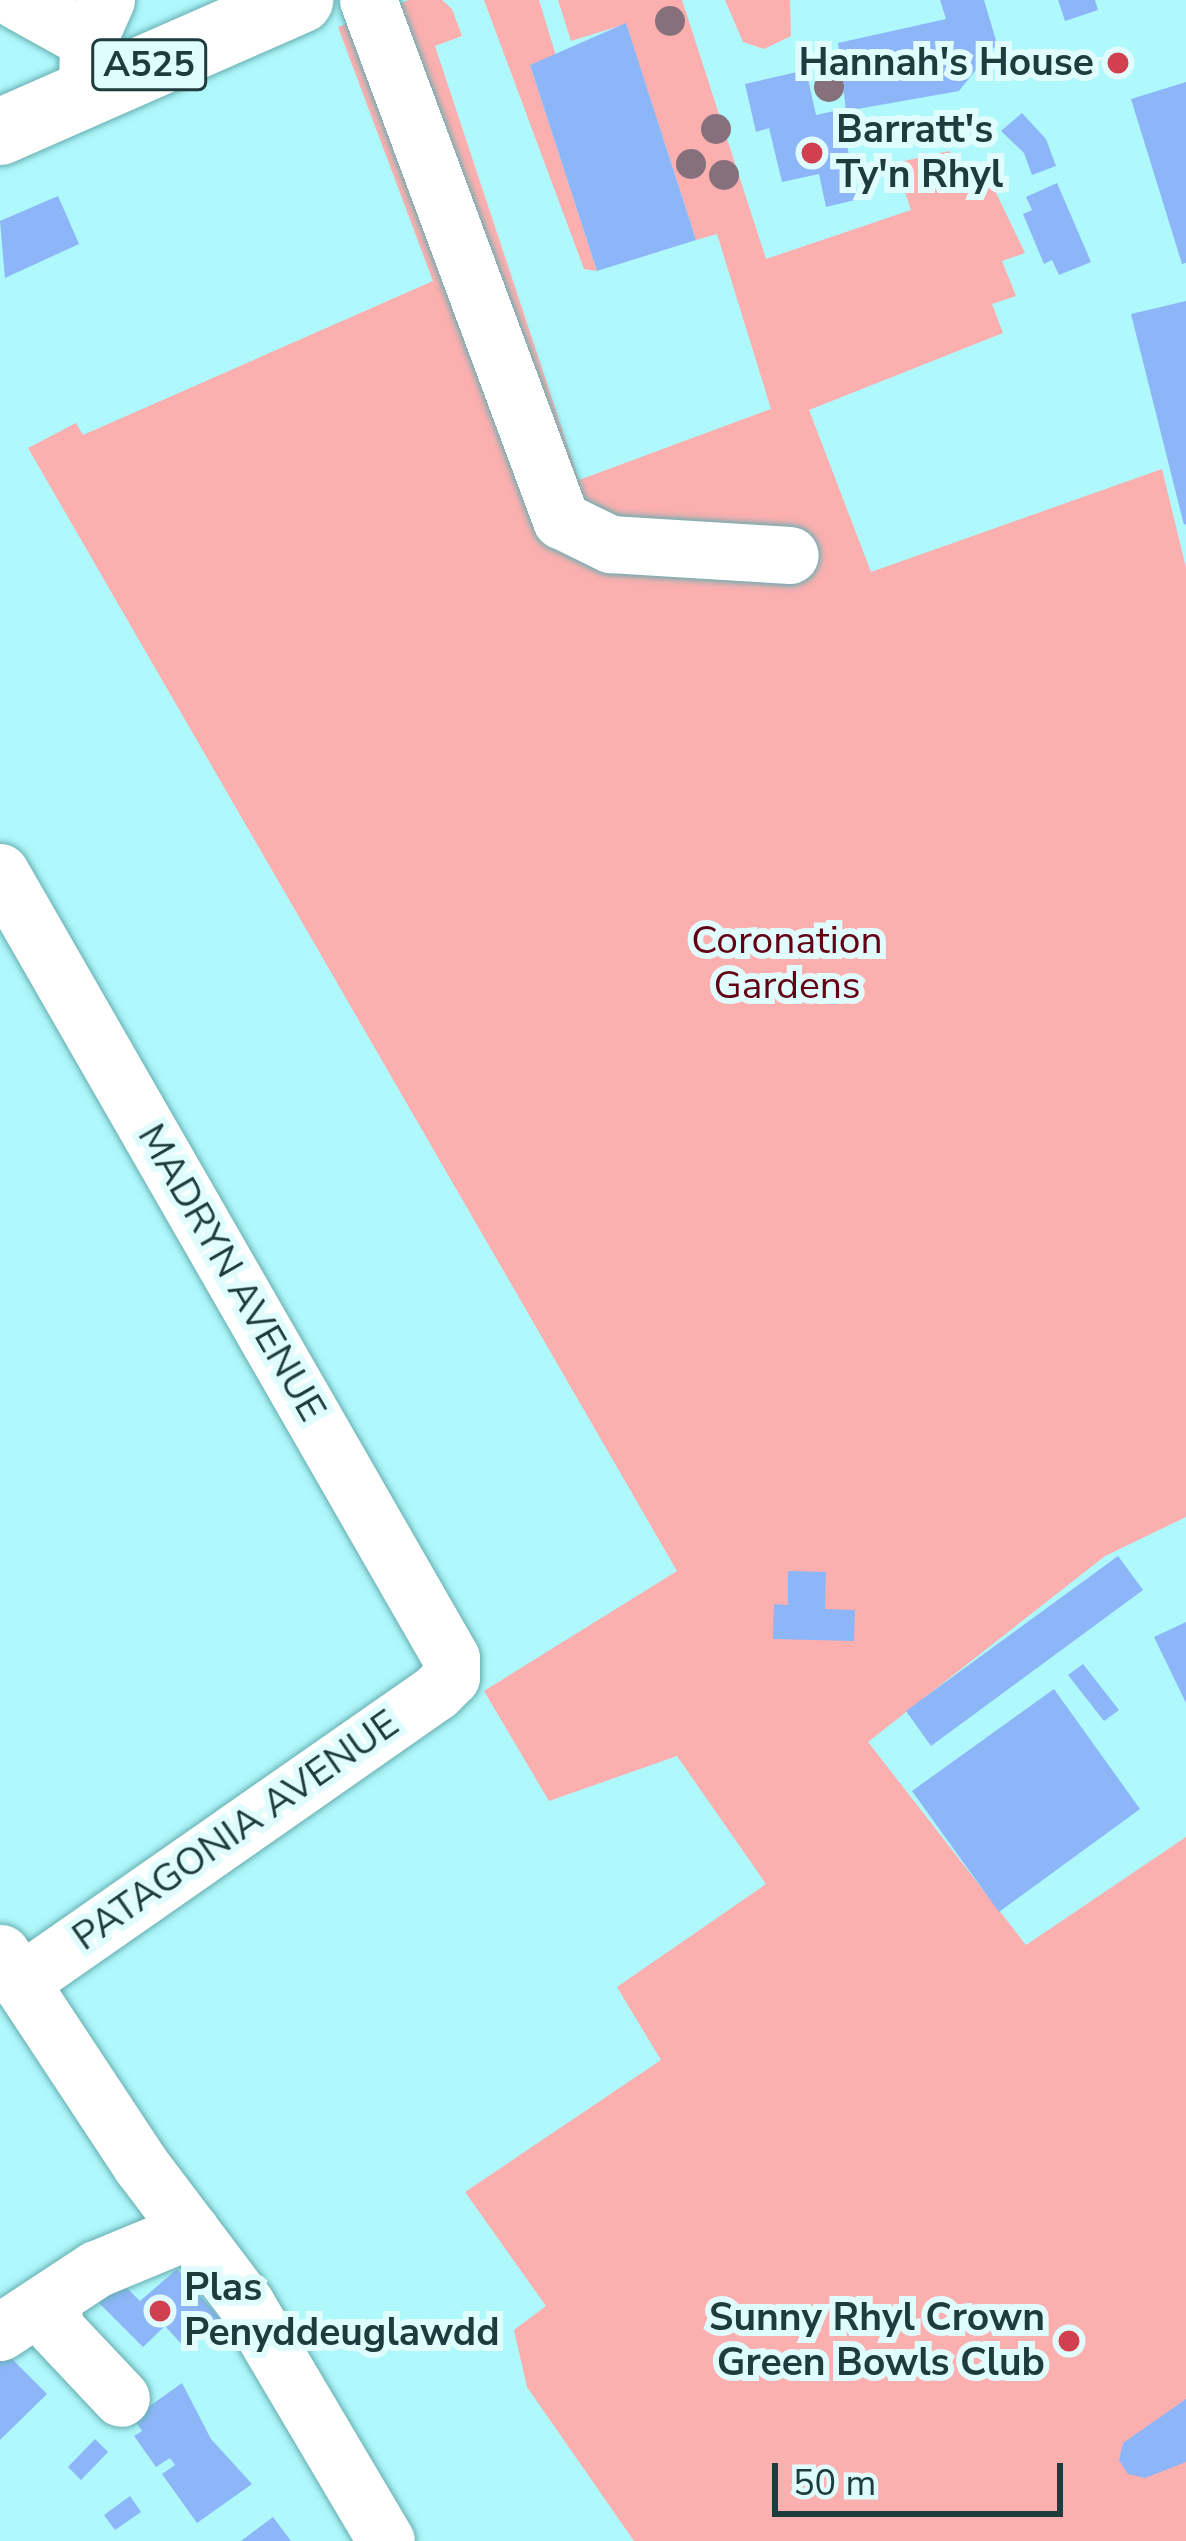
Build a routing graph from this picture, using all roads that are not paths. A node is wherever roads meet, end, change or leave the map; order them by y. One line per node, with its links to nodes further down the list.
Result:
1 (16, 0): 4 (street)
2 (299, 0): 4 (main road, A525)
3 (368, 0): 6 (street)
4 (94, 44): 5 (main road, A525)
5 (0, 132)
6 (790, 555)
7 (0, 872): 8 (street, MADRYN AVENUE)
8 (451, 1677): 9 (street, PATAGONIA AVENUE)
9 (10, 1966): 10 (street)
10 (190, 2230): 11 (street); 14 (street)
11 (52, 2302): 12 (street); 13 (street)
12 (0, 2332)
13 (121, 2398)
14 (386, 2541)

